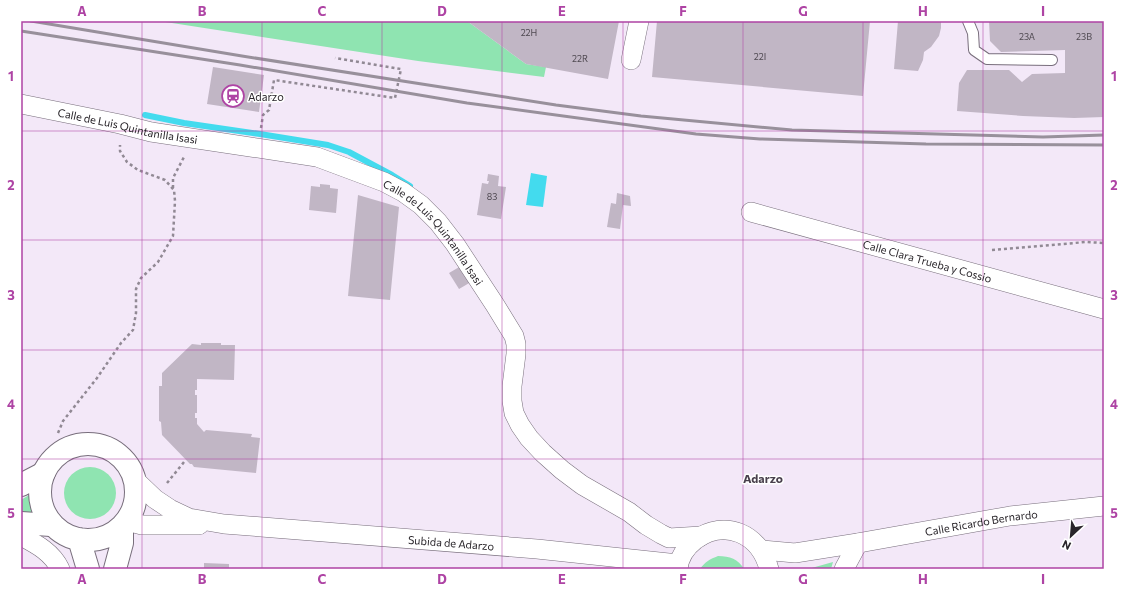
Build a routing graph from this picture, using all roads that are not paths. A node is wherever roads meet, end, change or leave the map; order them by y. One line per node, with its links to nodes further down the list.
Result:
1 (639, 21): 3 (street)
2 (968, 21): 4 (lane)
3 (631, 60)
4 (1052, 60)
5 (21, 104): 17 (street, Calle de Luis Quintanilla Isasi)
6 (751, 212): 7 (street, Calle Clara Trueba y Cossio)
7 (1104, 309)
8 (44, 473): 9 (main road); 10 (main road); 15 (main road)
9 (135, 480): 13 (main road); 14 (street, Subida de Adarzo)
10 (21, 485)
11 (1104, 506): 19 (street, Calle Ricardo Bernardo)
12 (21, 523): 15 (main road)
13 (124, 524): 14 (street, Subida de Adarzo); 18 (main road); 25 (main road)
14 (224, 524): 23 (street, Subida de Adarzo)
15 (51, 525): 18 (main road)
16 (21, 536): 22 (street)
17 (701, 536): 20 (street); 23 (street)
18 (79, 539): 24 (main road)
19 (858, 543): 21 (street, Calle Ricardo Bernardo); 28 (street)
20 (762, 550): 21 (street); 26 (street)
21 (795, 553): 27 (street)
22 (56, 563)
23 (678, 567)
24 (88, 569)
25 (115, 569)
26 (769, 569)
27 (773, 569)
28 (844, 569)

